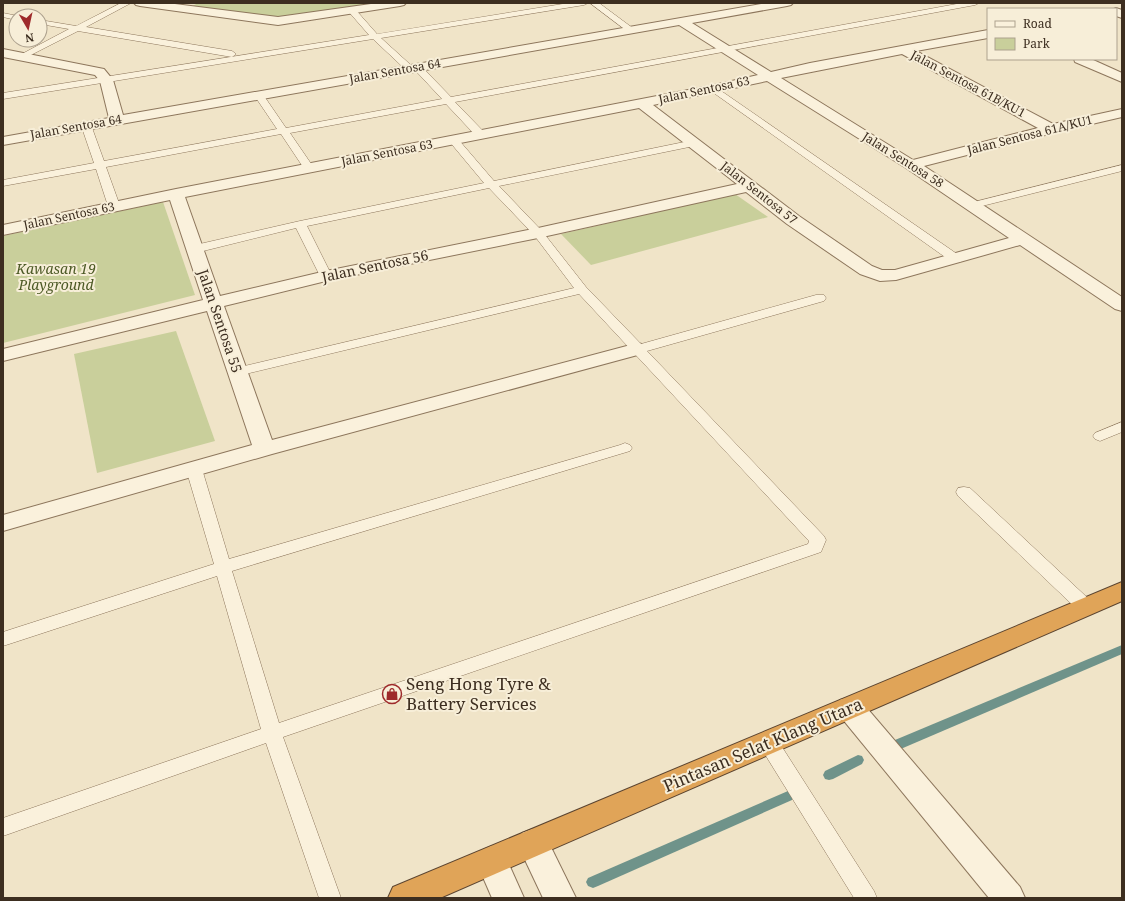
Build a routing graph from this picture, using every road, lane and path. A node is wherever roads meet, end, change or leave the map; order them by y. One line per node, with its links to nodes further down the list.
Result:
1 (127, 3): 13 (lane)
2 (140, 3): 9 (street)
3 (198, 3): 9 (street)
4 (400, 3): 10 (street)
5 (584, 3): 16 (lane)
6 (594, 3): 14 (lane)
7 (787, 3): 11 (street, Jalan Sentosa 64)
8 (975, 3): 17 (lane)
9 (187, 9): 10 (street)
10 (352, 11): 16 (lane)
11 (681, 21): 14 (street, Jalan Sentosa 64); 17 (street, Jalan Sentosa 58)
12 (48, 23): 13 (lane)
13 (79, 28): 20 (lane); 21 (lane)
14 (630, 29): 24 (street, Jalan Sentosa 64)
15 (987, 34): 18 (street, Jalan Sentosa 63)
16 (375, 37): 21 (lane); 24 (lane)
17 (726, 49): 25 (street, Jalan Sentosa 58); 31 (lane)
18 (905, 50): 25 (street, Jalan Sentosa 63); 36 (street, Jalan Sentosa 61B/KU1)
19 (3, 53): 20 (street)
20 (27, 57): 23 (street); 27 (street)
21 (245, 57): 27 (lane)
22 (1082, 60): 26 (street)
23 (3, 62)
24 (413, 67): 29 (street, Jalan Sentosa 64); 31 (lane)
25 (770, 77): 28 (street, Jalan Sentosa 63); 43 (street, Jalan Sentosa 58)
26 (1122, 78)
27 (106, 80): 30 (lane); 34 (street)
28 (714, 89): 32 (street, Jalan Sentosa 63); 57 (lane)
29 (259, 95): 34 (street, Jalan Sentosa 64); 37 (lane)
30 (3, 96)
31 (450, 101): 37 (lane); 38 (lane)
32 (642, 103): 38 (street, Jalan Sentosa 63); 41 (street, Jalan Sentosa 57)
33 (1122, 113): 36 (street, Jalan Sentosa 61A/KU1)
34 (117, 120): 35 (street, Jalan Sentosa 64)
35 (86, 125): 39 (street, Jalan Sentosa 64); 42 (lane)
36 (1052, 129): 43 (street, Jalan Sentosa 61A/KU1)
37 (284, 131): 42 (lane); 44 (lane)
38 (480, 134): 40 (street, Jalan Sentosa 63)
39 (3, 141)
40 (454, 141): 44 (street, Jalan Sentosa 63); 47 (lane)
41 (694, 143): 47 (lane); 48 (street, Jalan Sentosa 57)
42 (100, 165): 46 (lane); 51 (lane)
43 (911, 165): 50 (street, Jalan Sentosa 58)
44 (309, 168): 49 (street, Jalan Sentosa 63)
45 (1122, 168): 50 (lane)
46 (3, 184)
47 (492, 185): 52 (lane); 54 (lane)
48 (750, 186): 54 (street, Jalan Sentosa 56); 57 (street, Jalan Sentosa 57)
49 (176, 194): 51 (street, Jalan Sentosa 63); 56 (street, Jalan Sentosa 55)
50 (974, 205): 55 (street, Jalan Sentosa 58)
51 (114, 206): 53 (street, Jalan Sentosa 63)
52 (300, 224): 56 (lane); 58 (lane)
53 (3, 230)
54 (538, 233): 58 (street, Jalan Sentosa 56); 59 (lane)
55 (1023, 239): 57 (street); 62 (street, Jalan Sentosa 58)
56 (195, 249): 61 (street, Jalan Sentosa 55)
57 (956, 259)
58 (326, 276): 61 (street, Jalan Sentosa 56)
59 (582, 290): 63 (lane); 65 (lane)
60 (820, 298): 63 (lane)
61 (215, 304): 64 (street, Jalan Sentosa 56); 65 (street, Jalan Sentosa 55)
62 (1122, 305)
63 (638, 349): 69 (street); 78 (lane)
64 (3, 355)
65 (237, 372): 69 (street, Jalan Sentosa 55)
66 (1122, 427): 67 (lane)
67 (1100, 436)
68 (625, 448): 73 (lane)
69 (264, 449): 70 (street)
70 (194, 469): 72 (street); 73 (lane)
71 (964, 492): 75 (lane)
72 (3, 523)
73 (224, 567): 76 (lane); 78 (lane)
74 (1122, 591): 75 (highway, Pintasan Selat Klang Utara)
75 (1086, 606): 77 (highway, Pintasan Selat Klang Utara)
76 (3, 639)
77 (850, 708): 79 (highway, Pintasan Selat Klang Utara); 88 (street)
78 (272, 733): 80 (lane); 83 (lane)
79 (768, 742): 81 (highway, Pintasan Selat Klang Utara); 87 (lane)
80 (3, 827)
81 (533, 843): 82 (highway, Pintasan Selat Klang Utara); 86 (street)
82 (492, 861): 84 (highway, Pintasan Selat Klang Utara); 85 (street)
83 (330, 898)
84 (404, 898)
85 (508, 898)
86 (560, 898)
87 (866, 898)
88 (1009, 898)

